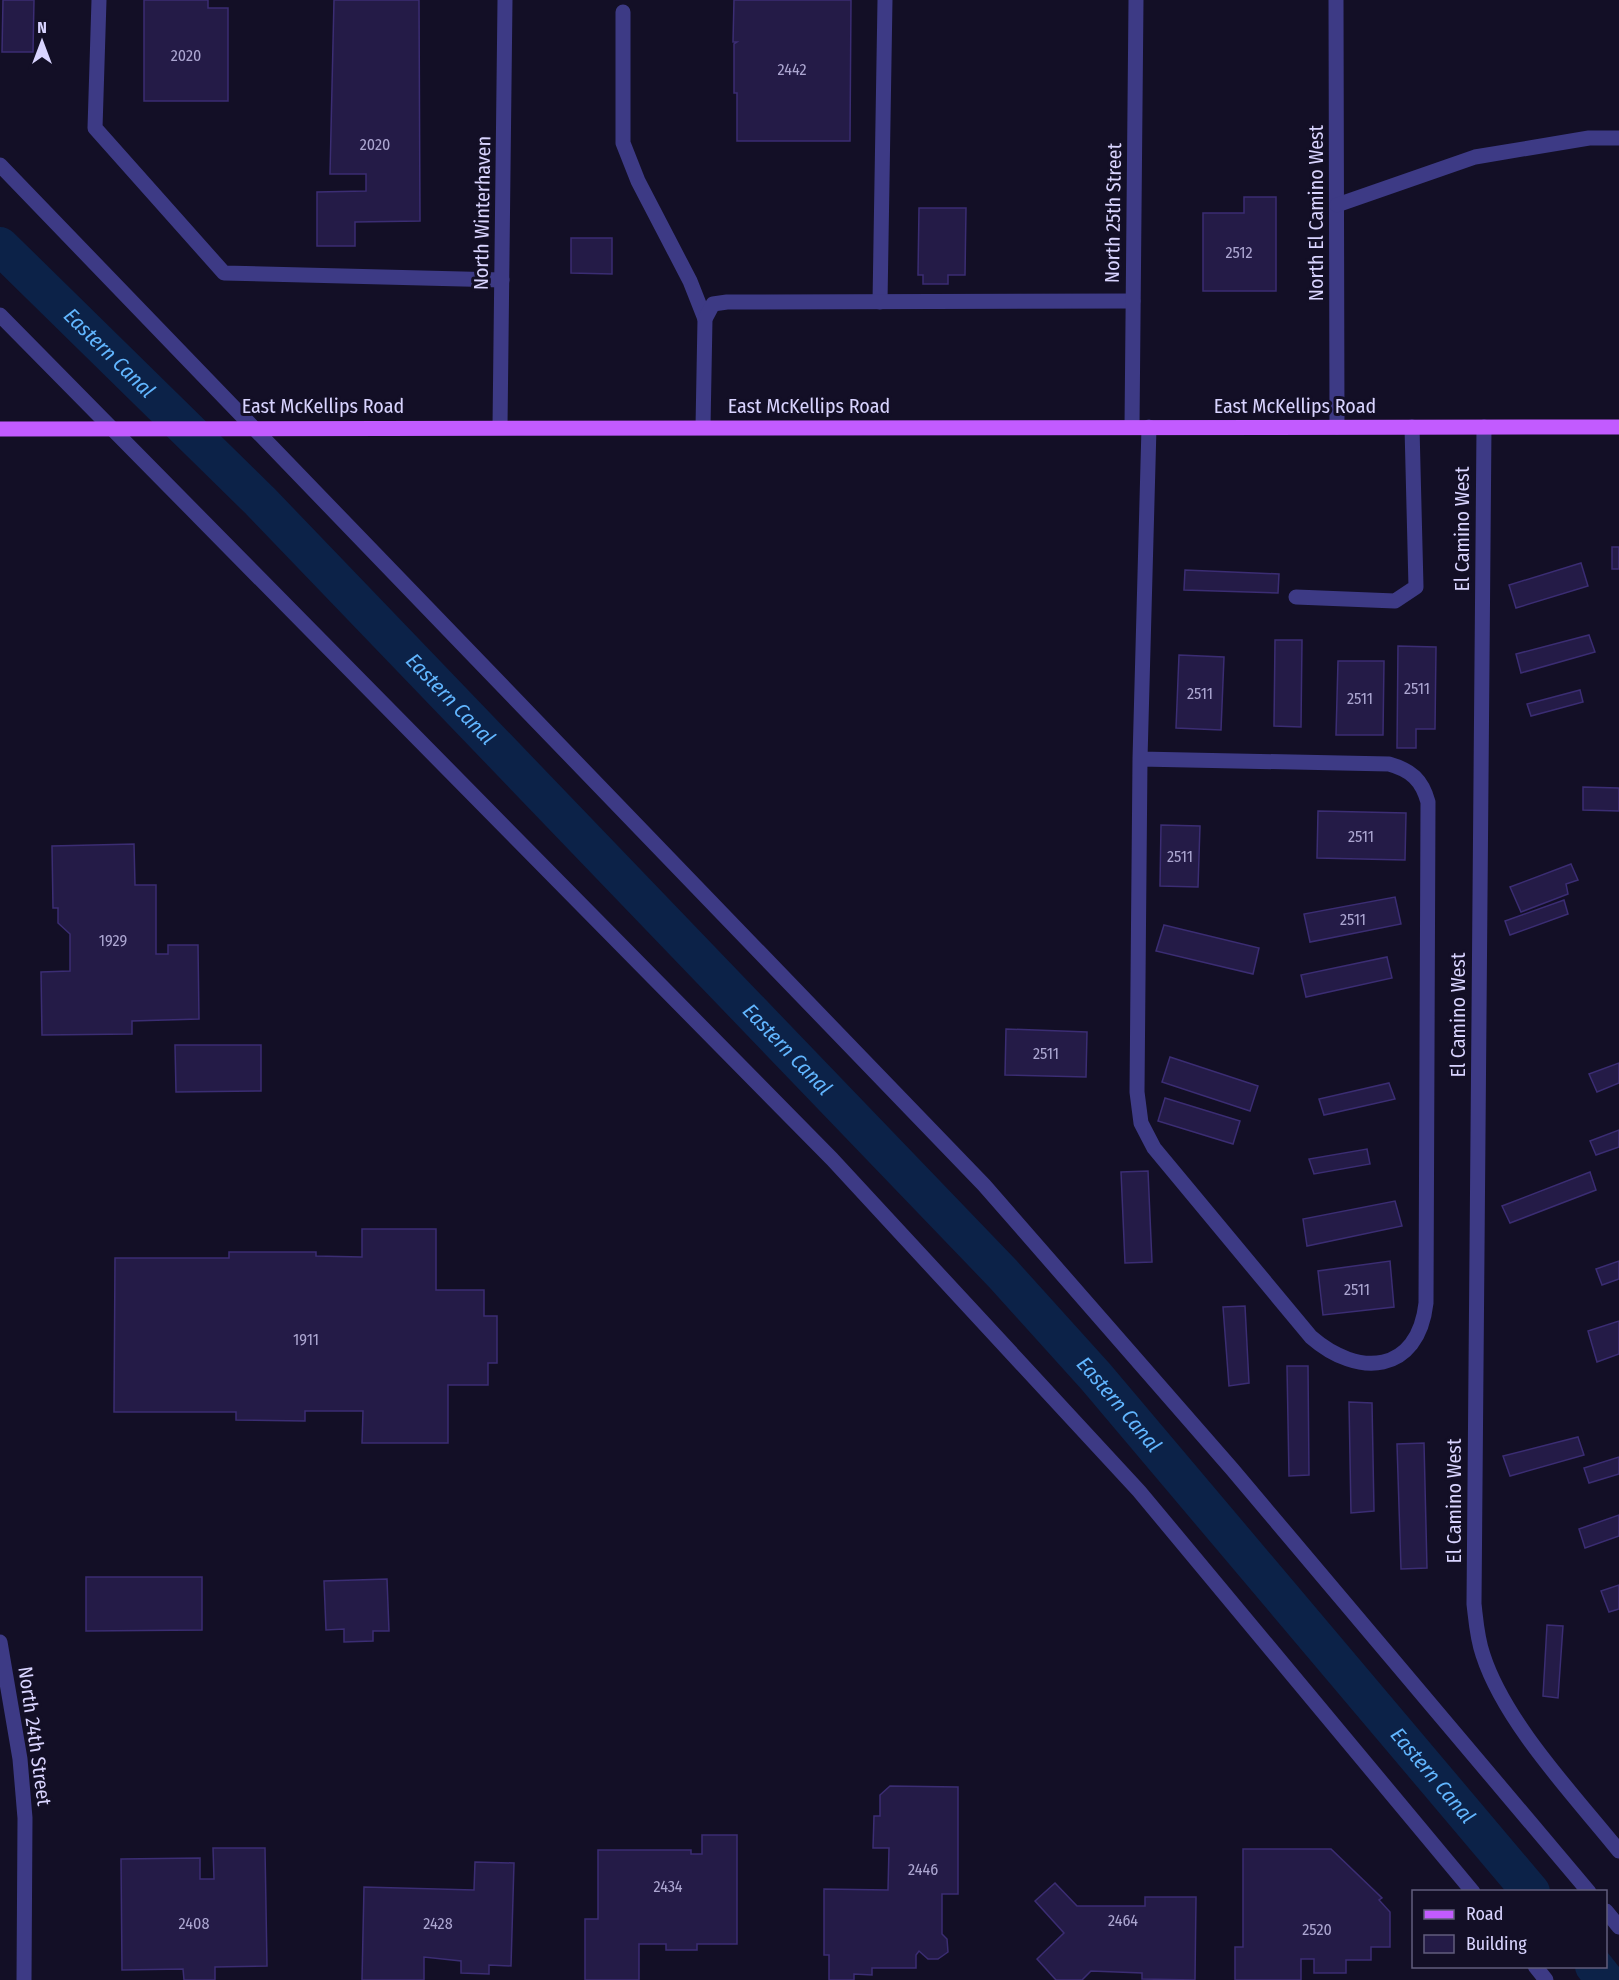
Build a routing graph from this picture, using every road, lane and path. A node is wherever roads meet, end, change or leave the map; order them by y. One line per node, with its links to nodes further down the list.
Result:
1 (99, 0): 10 (street)
2 (505, 0): 10 (street, North Winterhaven)
3 (885, 0): 11 (street)
4 (1136, 0): 12 (street, North 25th Street)
5 (1336, 0): 9 (street, North El Camino West)
6 (623, 12): 14 (street)
7 (1619, 138): 9 (street)
8 (0, 165): 23 (street)
9 (1337, 205): 19 (street, North El Camino West)
10 (502, 280): 15 (street, North Winterhaven)
11 (880, 302): 12 (street); 14 (street)
12 (1132, 302): 17 (street, North 25th Street)
13 (0, 315): 25 (street)
14 (705, 319): 16 (street)
15 (500, 427): 16 (main road, East McKellips Road); 23 (main road, East McKellips Road)
16 (703, 427): 17 (main road, East McKellips Road)
17 (1132, 427): 18 (main road, East McKellips Road)
18 (1149, 427): 19 (main road, East McKellips Road); 27 (street)
19 (1337, 427): 20 (main road, East McKellips Road)
20 (1412, 427): 21 (main road, East McKellips Road); 26 (street)
21 (1484, 427): 22 (main road, East McKellips Road); 29 (street, El Camino West)
22 (1619, 427)
23 (254, 428): 25 (main road, East McKellips Road); 31 (street)
24 (0, 429): 25 (main road, East McKellips Road)
25 (113, 429): 30 (street)
26 (1296, 597)
27 (1140, 759): 27 (street)
28 (0, 1642): 35 (street, North 24th Street)
29 (1619, 1851)
30 (1471, 1890)
31 (1587, 1890)
32 (1607, 1913): 33 (street)
33 (1619, 1927)
34 (1537, 1968): 36 (street)
35 (24, 1980)
36 (1546, 1980)

